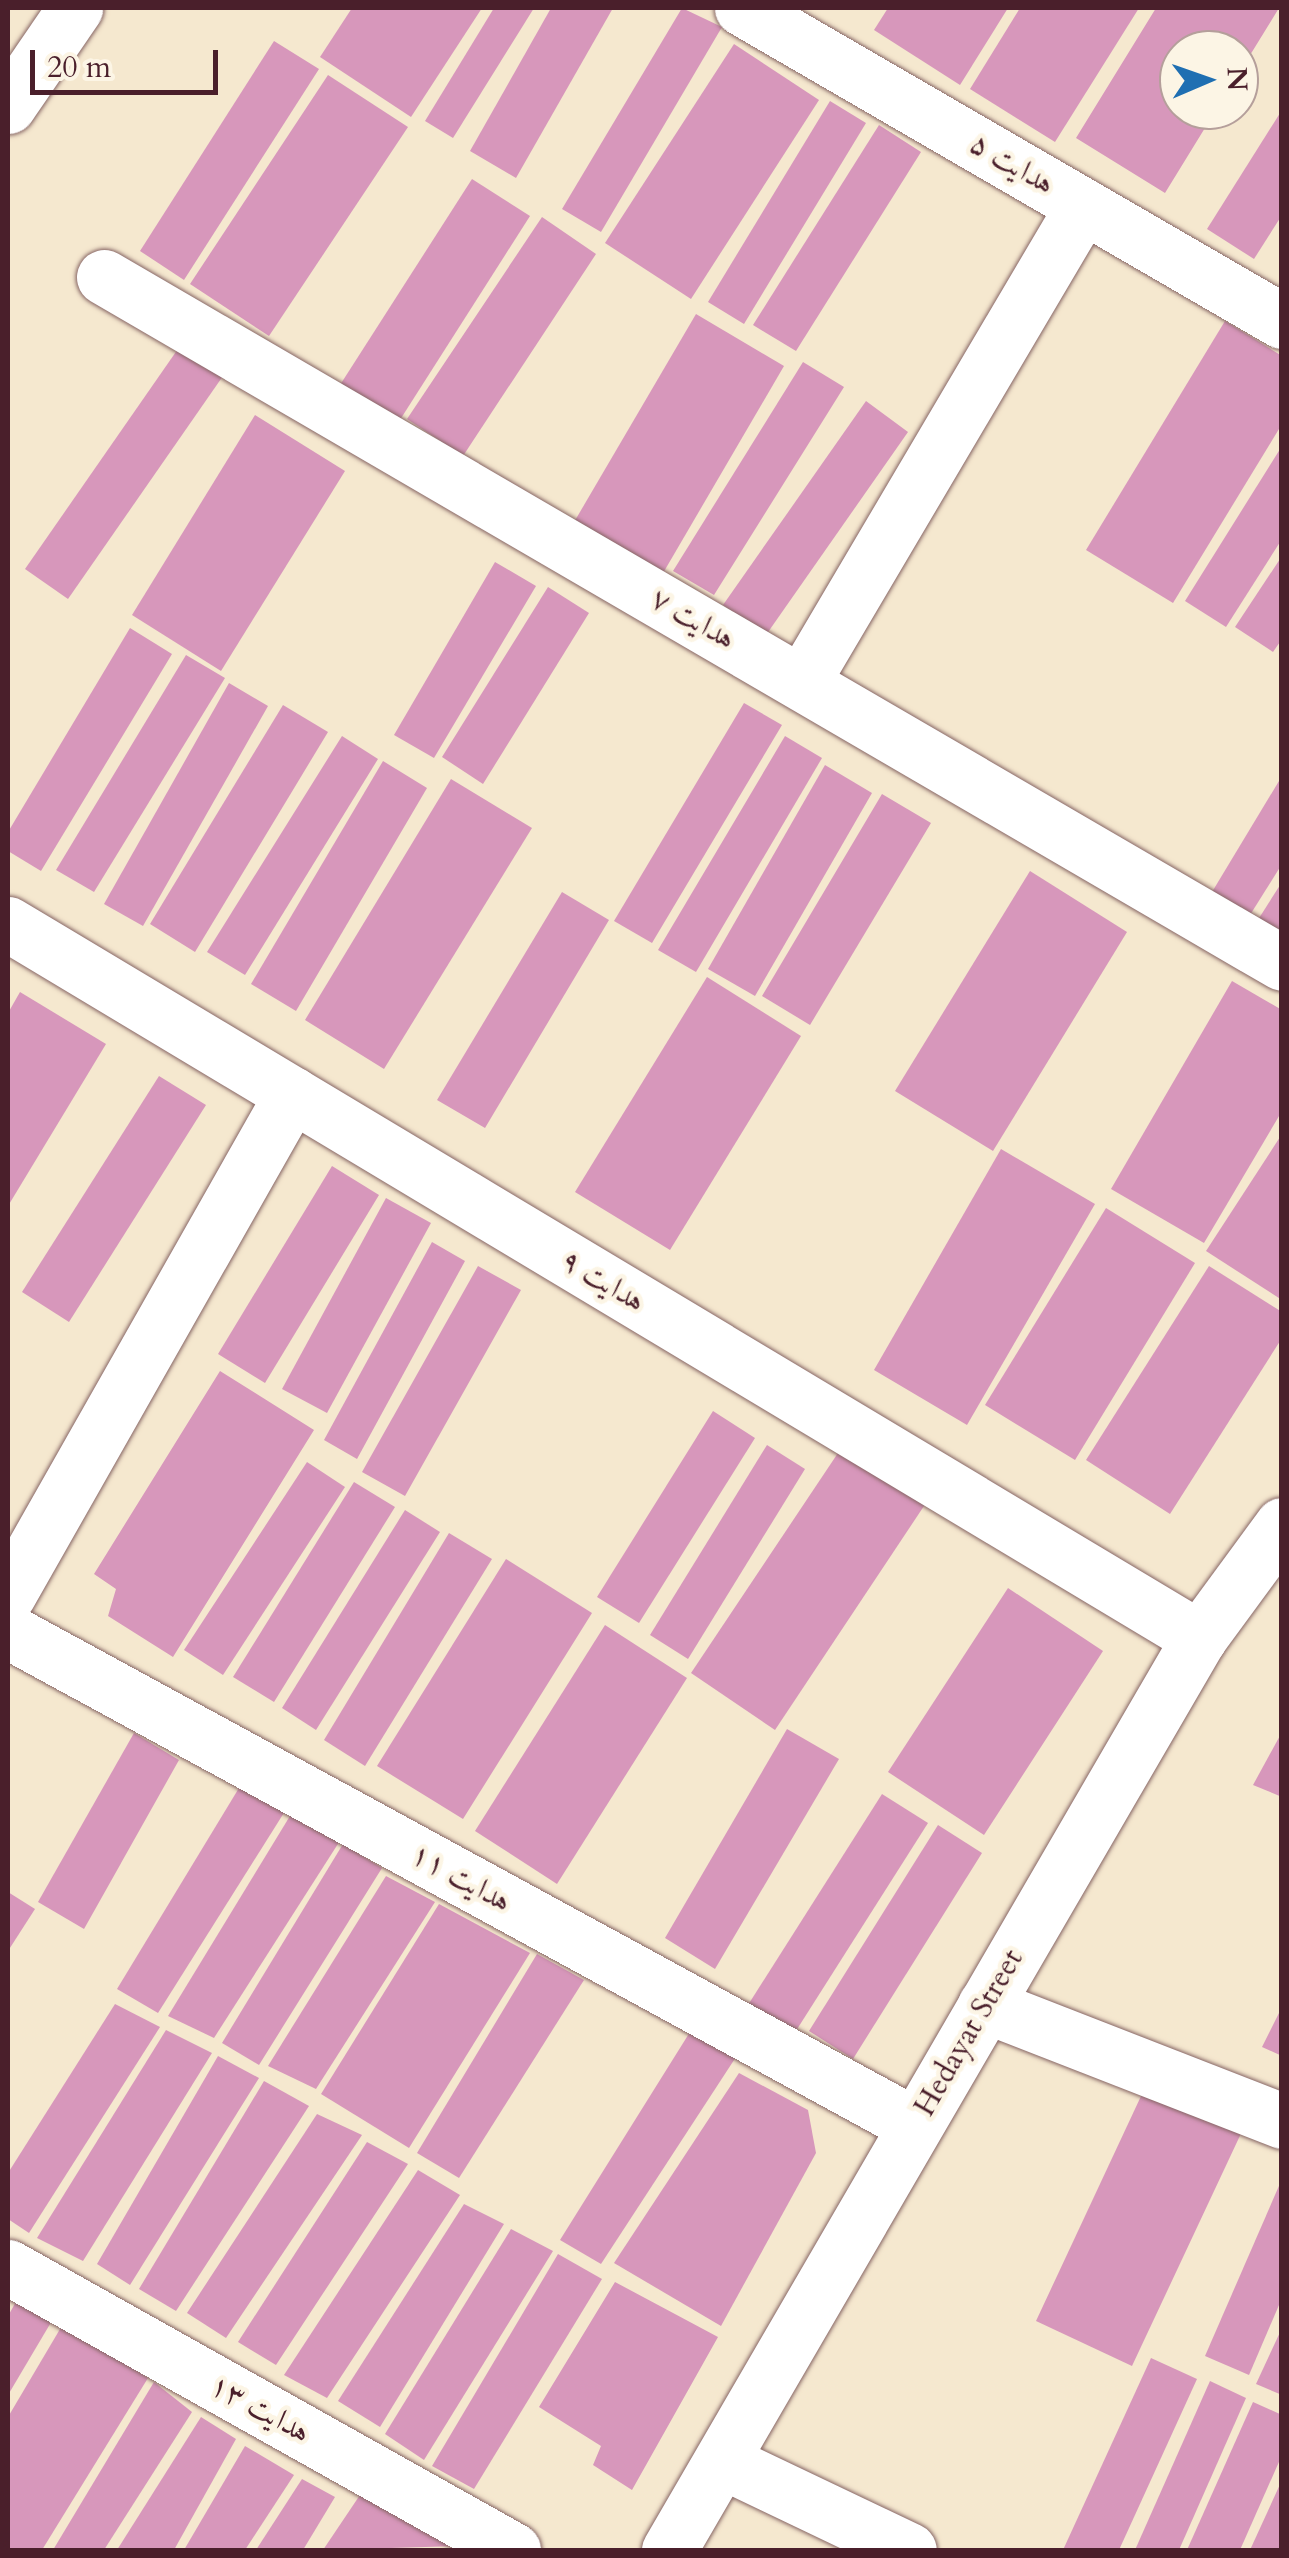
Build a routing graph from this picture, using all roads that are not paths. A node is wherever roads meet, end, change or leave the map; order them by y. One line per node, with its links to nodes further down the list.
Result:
1 (74, 8): 3 (street)
2 (742, 8): 4 (street, هدایت ۵)
3 (8, 106)
4 (1083, 206): 6 (street, هدایت ۵); 7 (street)
5 (104, 277): 7 (street, هدایت ۷)
6 (1282, 321)
7 (802, 682): 9 (street, هدایت ۷)
8 (8, 924): 10 (street, هدایت ۹)
9 (1282, 962)
10 (292, 1094): 12 (street); 14 (street, هدایت ۹)
11 (1282, 1525): 14 (street, Hedayat Street)
12 (8, 1595)
13 (8, 1631): 17 (street, هدایت ۱۱)
14 (1199, 1638): 15 (street, Hedayat Street)
15 (986, 2004): 16 (street); 17 (street, Hedayat Street)
16 (1282, 2122)
17 (915, 2125): 19 (street, Hedayat Street)
18 (8, 2267): 20 (street, هدایت ۱۳)
19 (722, 2462): 21 (street, Hedayat Street); 22 (street)
20 (512, 2550)
21 (669, 2550)
22 (909, 2550)

